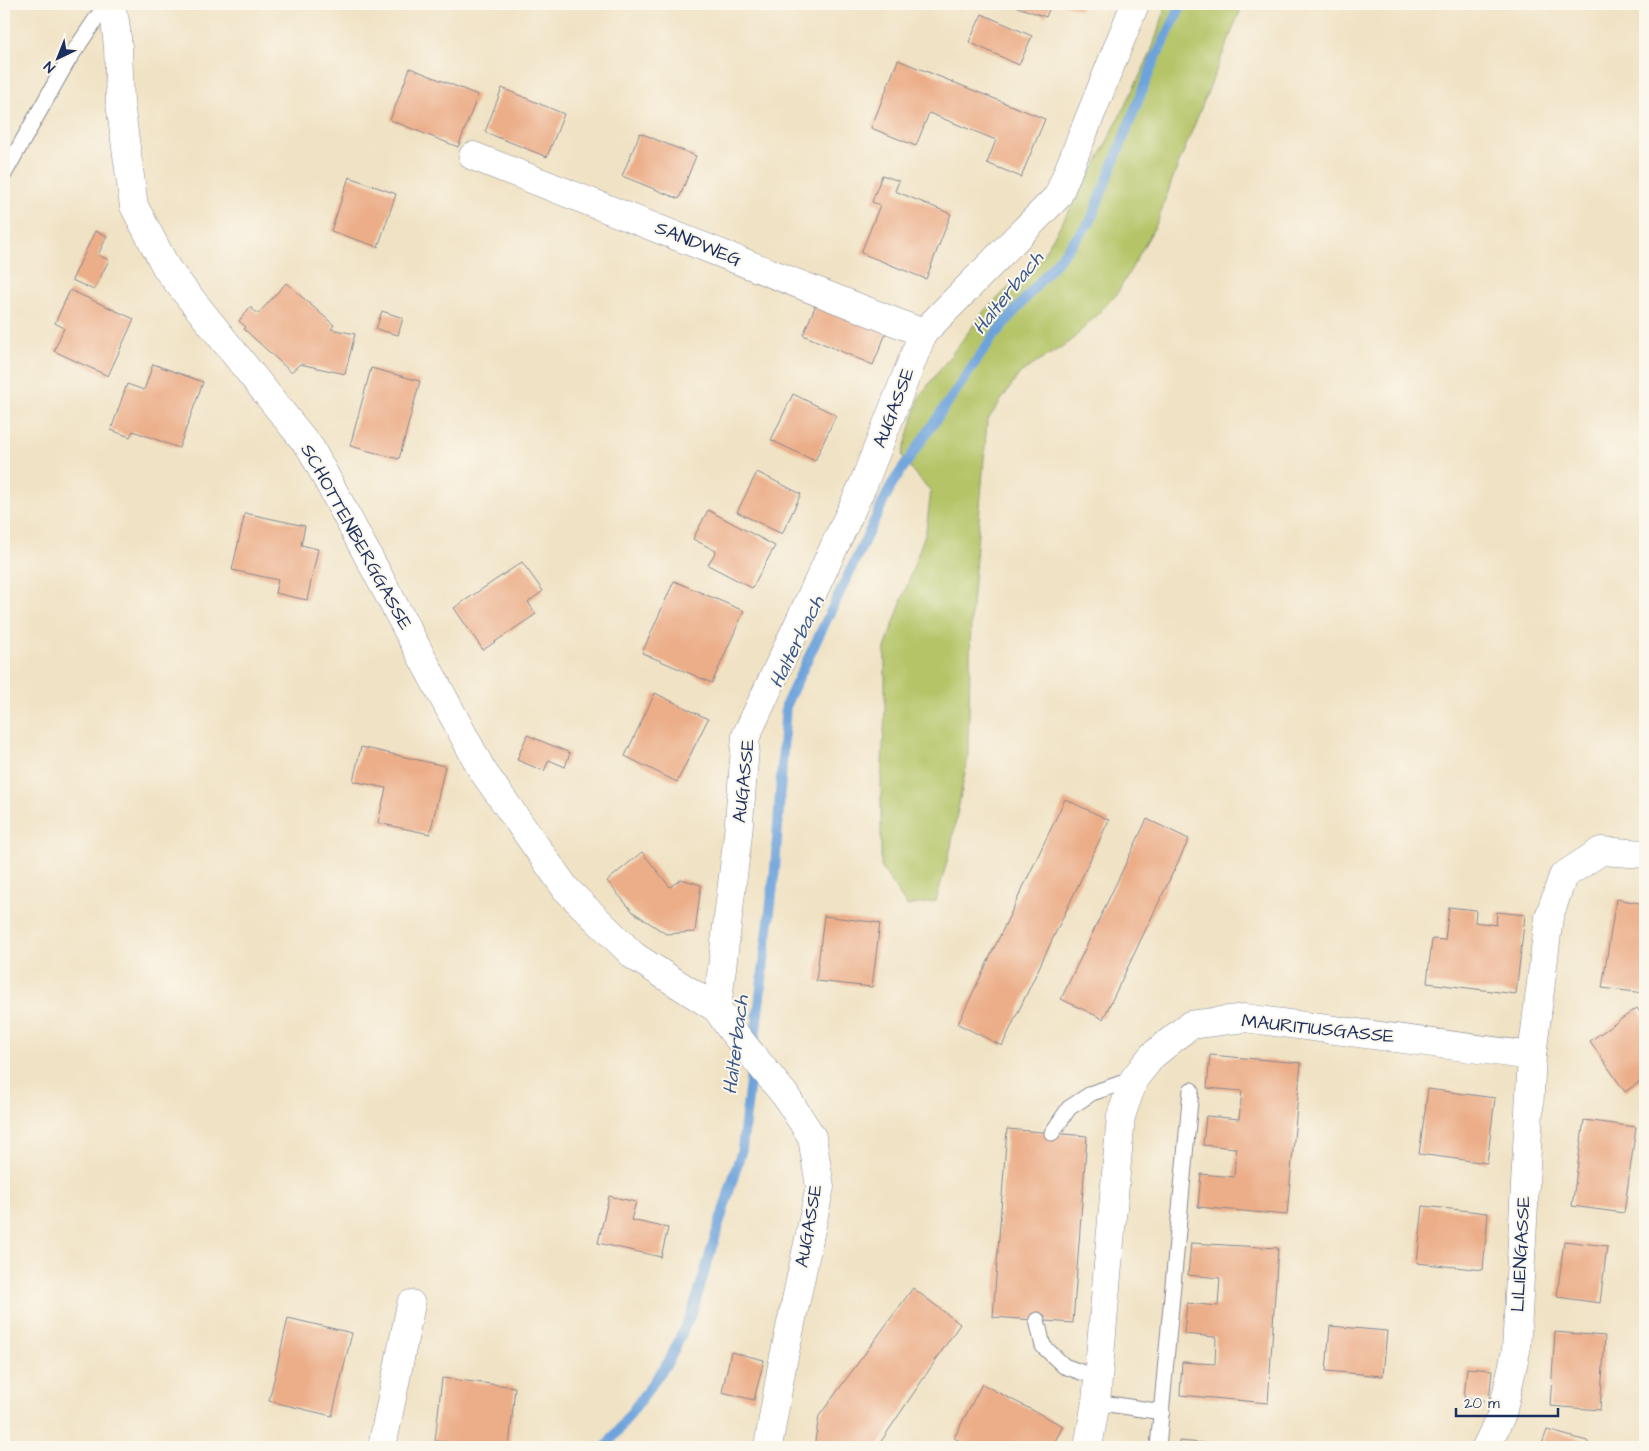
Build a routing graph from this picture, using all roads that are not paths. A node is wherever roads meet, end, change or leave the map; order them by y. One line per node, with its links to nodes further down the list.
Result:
1 (106, 4): 5 (lane)
2 (110, 4): 8 (street, SCHOTTENBERGGASSE)
3 (1135, 4): 6 (street, AUGASSE)
4 (473, 156): 6 (street, SANDWEG)
5 (4, 174)
6 (923, 333): 8 (street, AUGASSE)
7 (1645, 854): 9 (street)
8 (723, 1019): 18 (street, AUGASSE)
9 (1532, 1056): 10 (street, MAURITIUSGASSE); 21 (street, LILIENGASSE)
10 (1134, 1080): 12 (lane); 15 (street, MAURITIUSGASSE)
11 (1191, 1090): 16 (lane)
12 (1052, 1133)
13 (411, 1304): 17 (street)
14 (1037, 1320): 15 (lane)
15 (1097, 1390): 16 (lane); 19 (street, MAURITIUSGASSE)
16 (1162, 1412): 20 (lane)
17 (382, 1447)
18 (768, 1447)
19 (1088, 1447)
20 (1158, 1447)
21 (1486, 1447)

